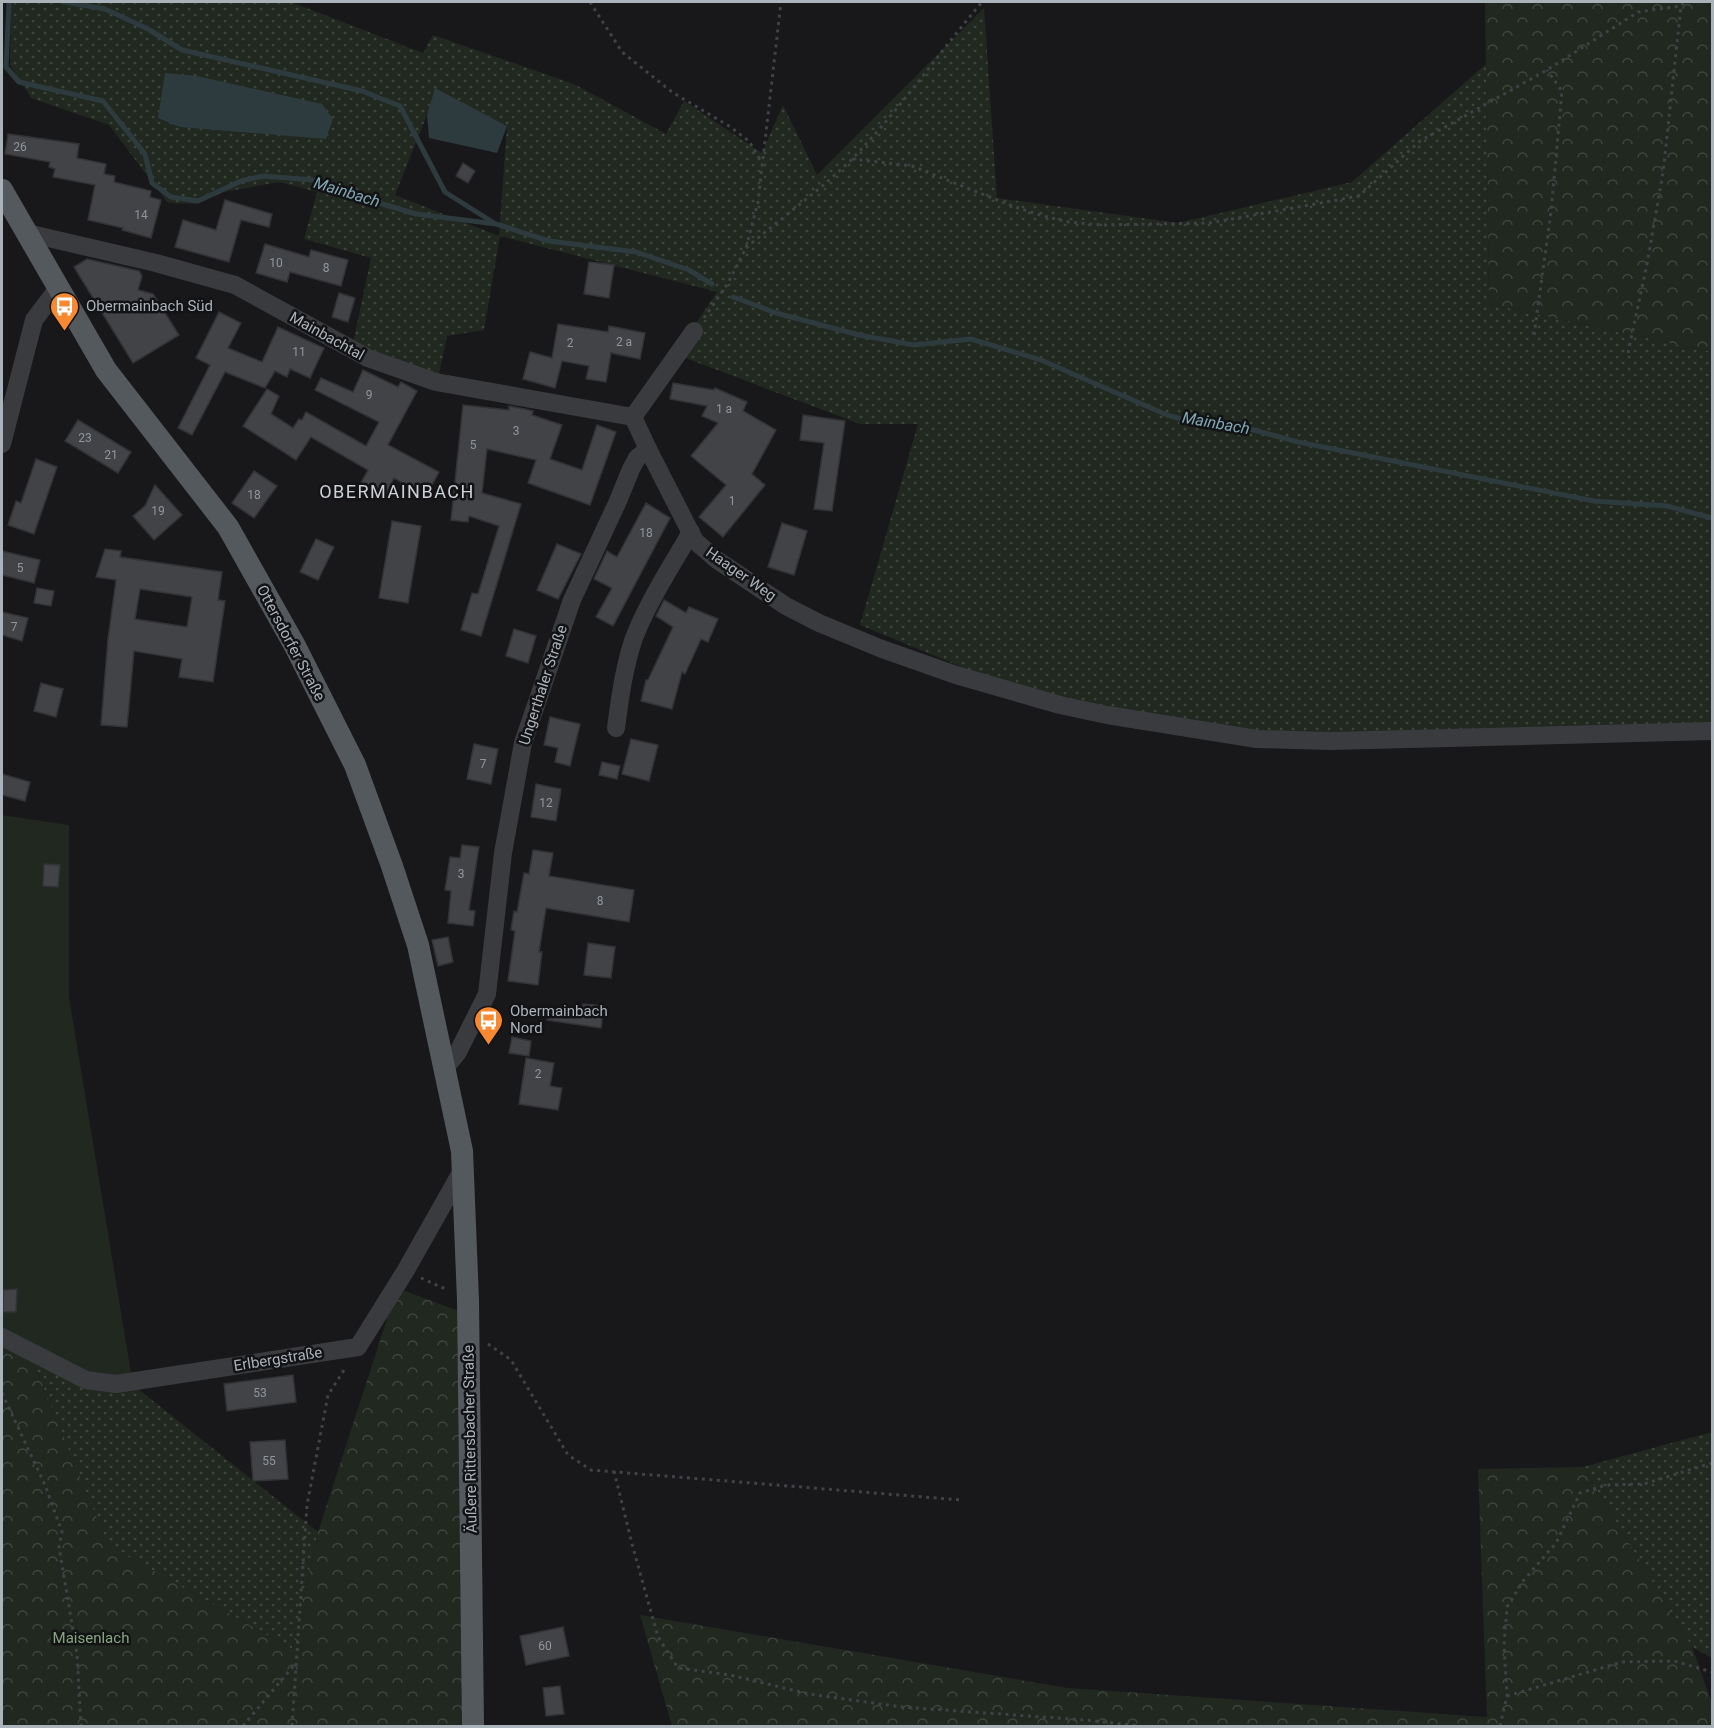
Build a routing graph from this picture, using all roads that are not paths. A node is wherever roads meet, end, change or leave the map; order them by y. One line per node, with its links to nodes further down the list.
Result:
1 (2, 190): 2 (main road, Ottersdorfer Straße)
2 (27, 233): 3 (main road, Ottersdorfer Straße); 5 (street, Mainbachtal)
3 (58, 288): 6 (street); 11 (main road, Ottersdorfer Straße)
4 (694, 332): 5 (street)
5 (633, 417): 7 (street)
6 (2, 444)
7 (648, 449): 8 (street, Haager Weg); 11 (street, Ungerthaler Straße)
8 (692, 532): 9 (street); 10 (street, Haager Weg)
9 (616, 729)
10 (1713, 731)
11 (445, 1068): 12 (main road, Ottersdorfer Straße)
12 (463, 1160): 13 (street, Erlbergstraße); 14 (main road, Äußere Rittersbacher Straße)
13 (2, 1337)
14 (473, 1726)

